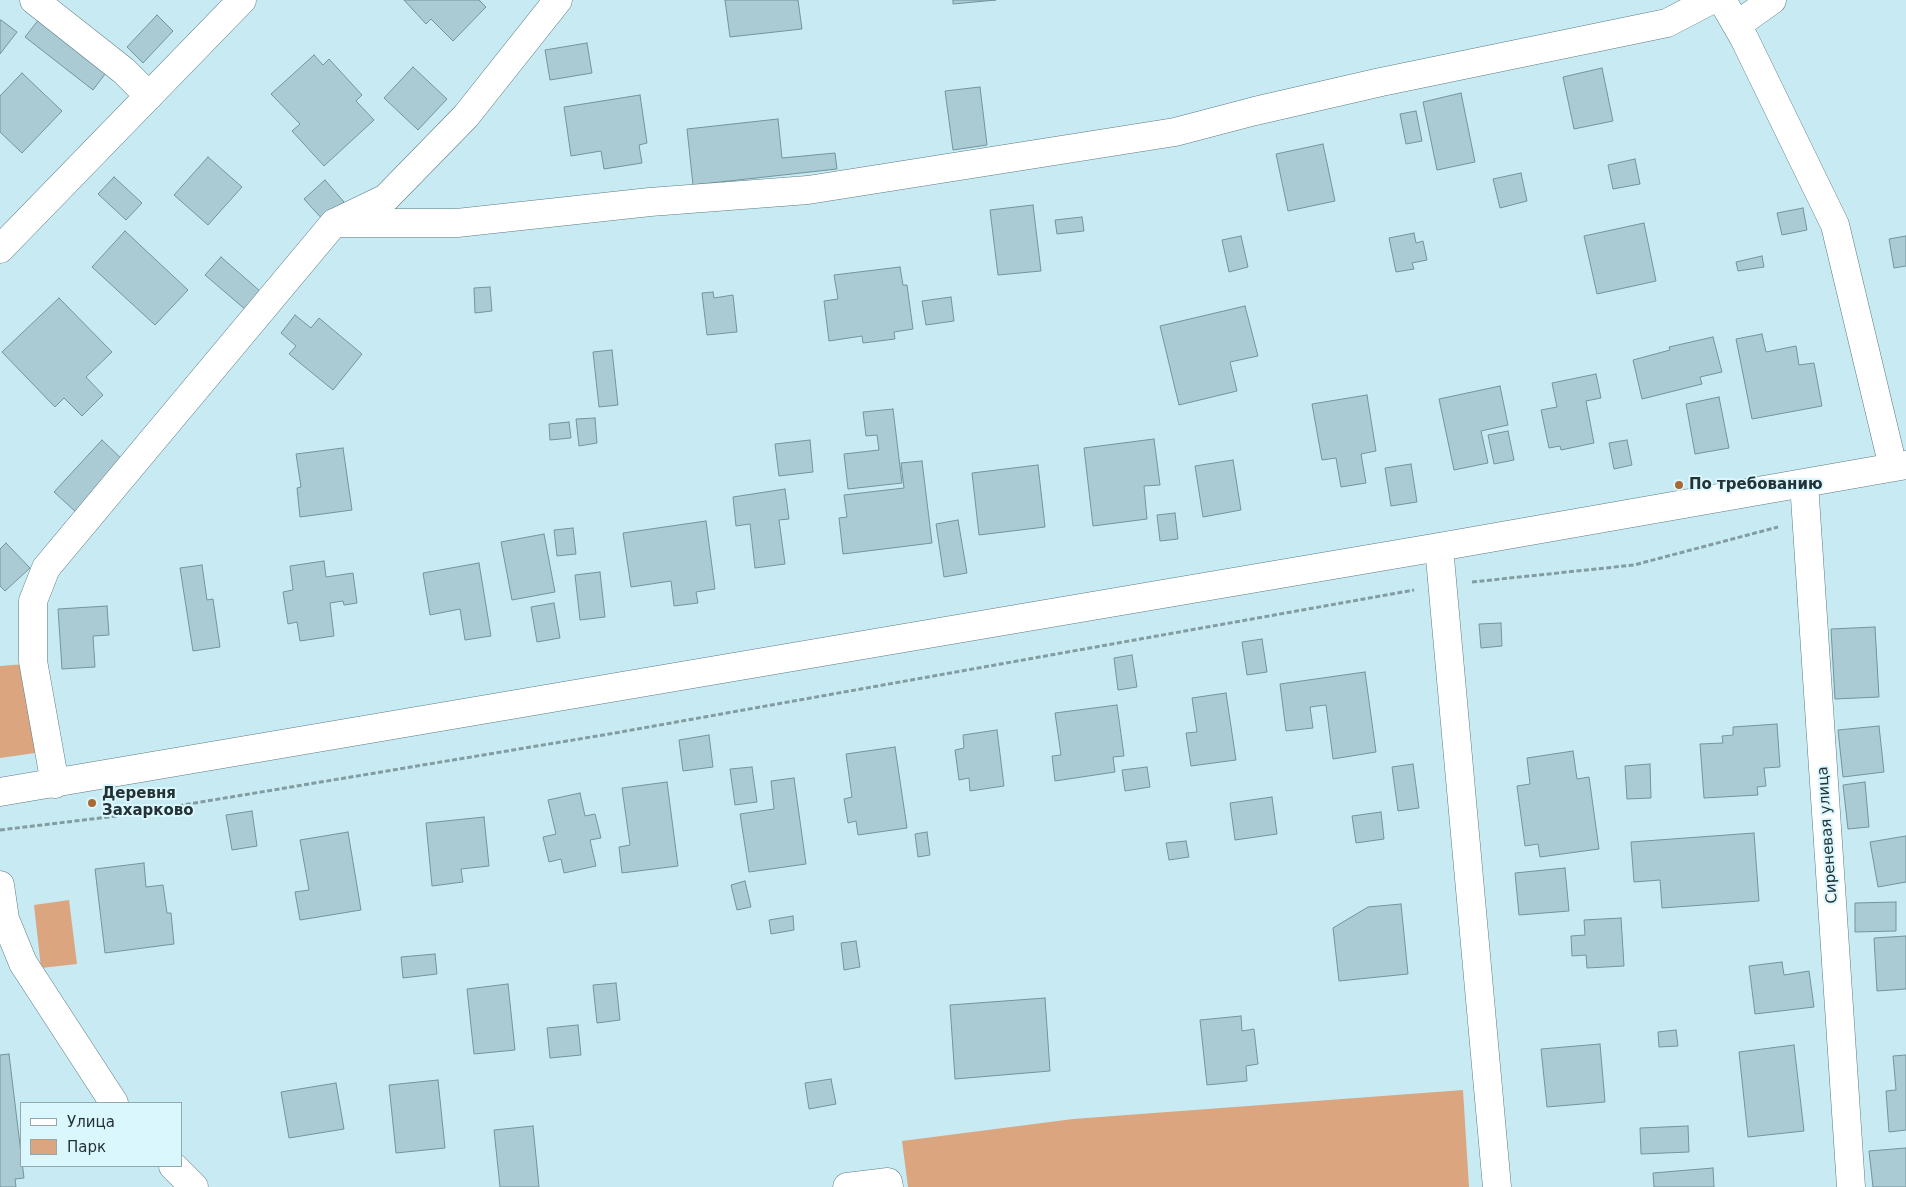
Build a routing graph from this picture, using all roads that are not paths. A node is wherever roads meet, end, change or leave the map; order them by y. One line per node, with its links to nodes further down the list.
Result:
1 (34, 0): 8 (street)
2 (242, 0): 8 (street)
3 (558, 0): 9 (street)
4 (1711, 0): 9 (street)
5 (1722, 0): 7 (street)
6 (1772, 0): 7 (street)
7 (1736, 25): 11 (street)
8 (149, 96): 10 (street)
9 (334, 224): 14 (street)
10 (0, 249)
11 (1900, 466): 12 (street)
12 (1804, 483): 13 (street); 24 (street, Сиреневая улица)
13 (1438, 547): 14 (street); 23 (street)
14 (55, 784): 15 (street)
15 (0, 792)
16 (0, 884): 17 (street)
17 (11, 965): 18 (street)
18 (113, 1102)
19 (174, 1167): 20 (street)
20 (194, 1187)
21 (847, 1187): 22 (street)
22 (888, 1187)
23 (1497, 1187)
24 (1851, 1187)

